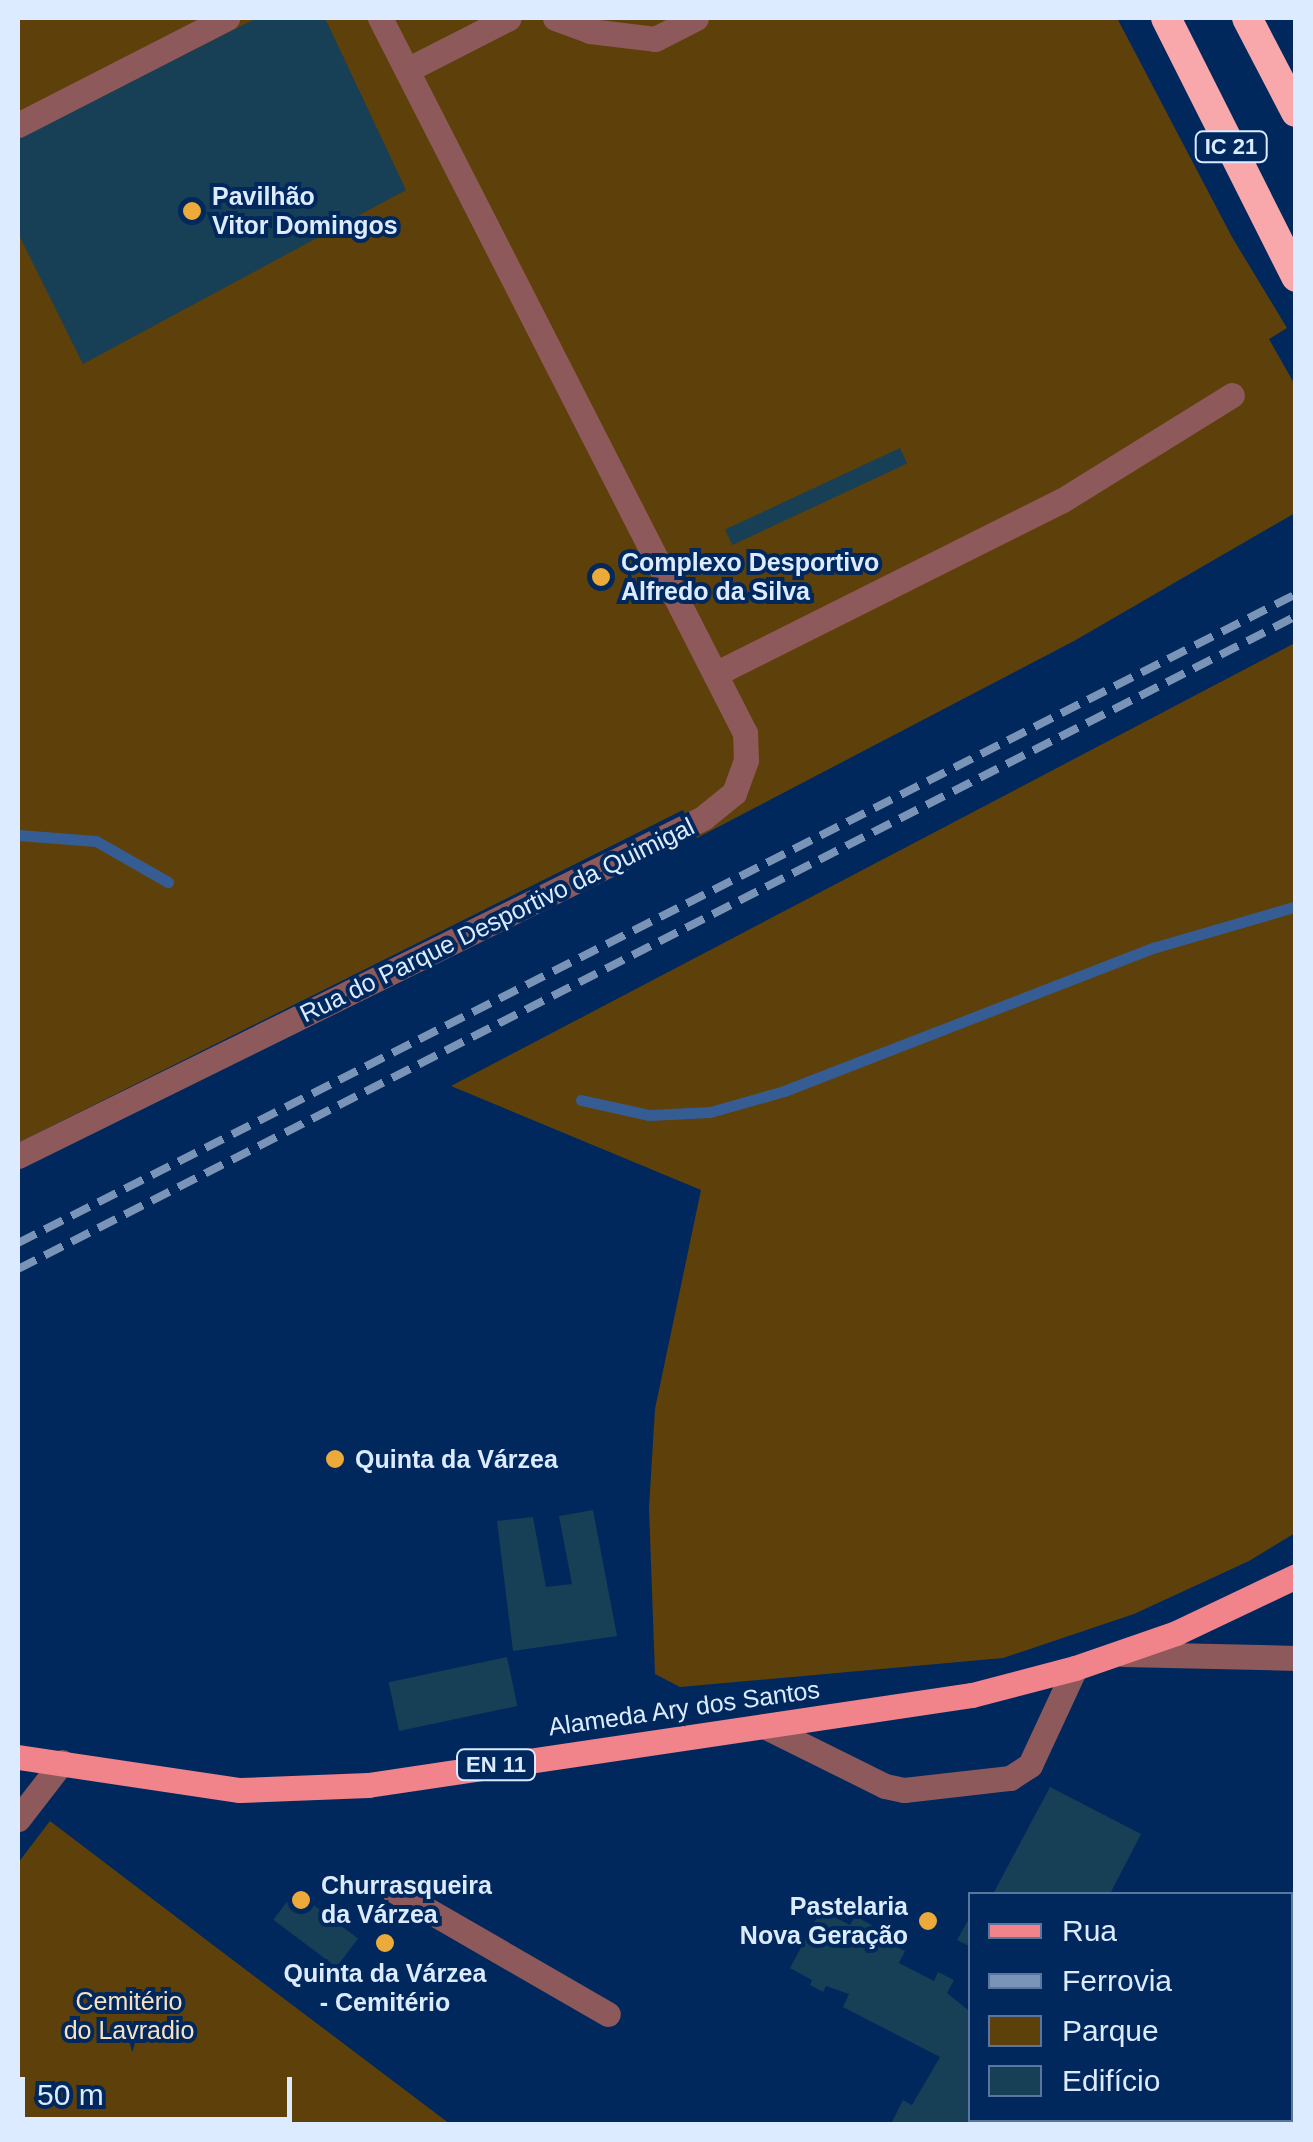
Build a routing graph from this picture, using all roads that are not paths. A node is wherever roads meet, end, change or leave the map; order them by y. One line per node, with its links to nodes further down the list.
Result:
1 (227, 18): 10 (street)
2 (380, 18): 8 (street, Rua do Parque Desportivo da Quimigal)
3 (510, 18): 8 (street)
4 (555, 18): 5 (street)
5 (696, 18)
6 (1166, 18): 11 (highway, IC 21)
7 (1246, 18): 9 (highway, IC 21)
8 (407, 70): 13 (street, Rua do Parque Desportivo da Quimigal)
9 (1296, 112)
10 (18, 125)
11 (1296, 277)
12 (1232, 395): 13 (street)
13 (715, 674): 14 (street, Rua do Parque Desportivo da Quimigal)
14 (18, 1156)
15 (1296, 1576): 16 (main road, Alameda Ary dos Santos / EN 11)
16 (1118, 1654): 17 (street); 18 (main road, Alameda Ary dos Santos / EN 11)
17 (1296, 1658)
18 (1075, 1668): 19 (main road, Alameda Ary dos Santos / EN 11); 19 (street)
19 (764, 1726): 21 (main road, Alameda Ary dos Santos / EN 11)
20 (18, 1757): 21 (main road, EN 11)
21 (62, 1762): 22 (street)
22 (18, 1819)
23 (393, 1890): 24 (street)
24 (608, 2014)

